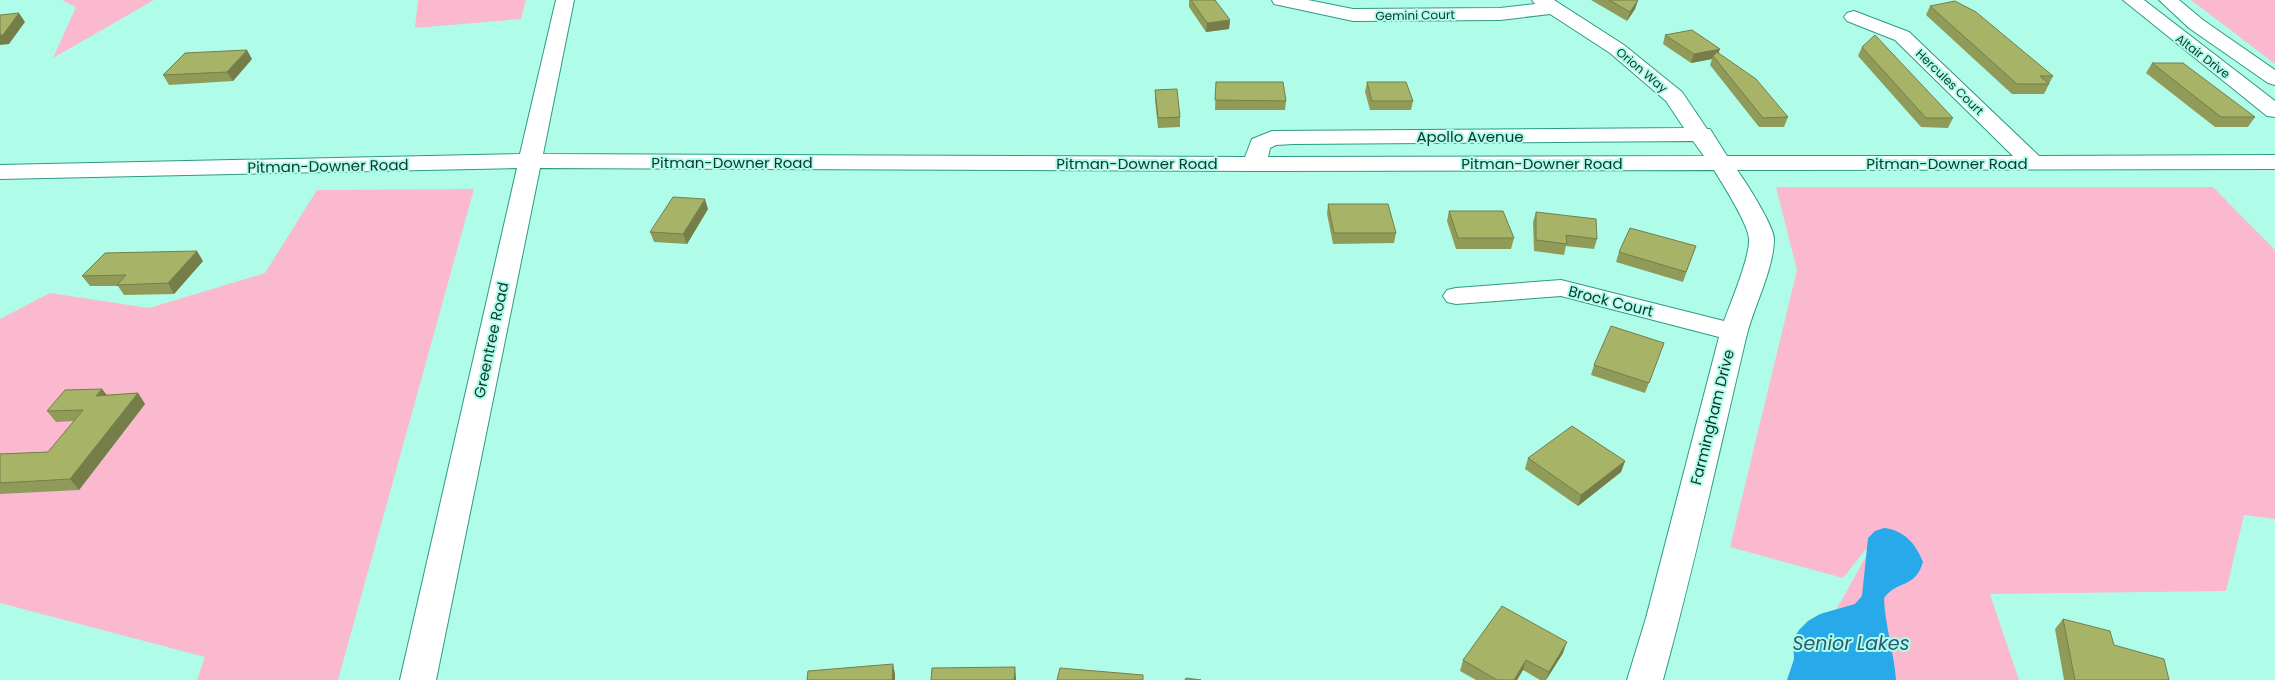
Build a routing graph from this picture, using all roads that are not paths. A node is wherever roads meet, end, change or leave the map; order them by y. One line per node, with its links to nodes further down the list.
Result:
1 (565, 0): 12 (street, Greentree Road)
2 (1281, 0): 5 (street, Gemini Court)
3 (2132, 0): 8 (street, Altair Drive)
4 (2168, 0): 7 (street, Altair Drive)
5 (1546, 4): 11 (street, Orion Way)
6 (1854, 17): 16 (street, Hercules Court)
7 (2275, 80)
8 (2243, 87): 9 (street); 10 (street, Altair Drive)
9 (2275, 87)
10 (2275, 111)
11 (1702, 134): 14 (street, Orion Way); 15 (street, Apollo Avenue)
12 (529, 161): 15 (street, Pitman-Downer Road); 17 (street, Pitman-Downer Road); 20 (street, Greentree Road)
13 (2275, 162): 16 (street, Pitman-Downer Road)
14 (1722, 163): 15 (street, Pitman-Downer Road); 16 (street, Pitman-Downer Road); 19 (street, Farmingham Drive)
15 (1255, 164)
16 (2035, 164)
17 (0, 172)
18 (1456, 296): 19 (street, Brock Court)
19 (1734, 332): 21 (street, Farmingham Drive)
20 (418, 680)
21 (1645, 680)

